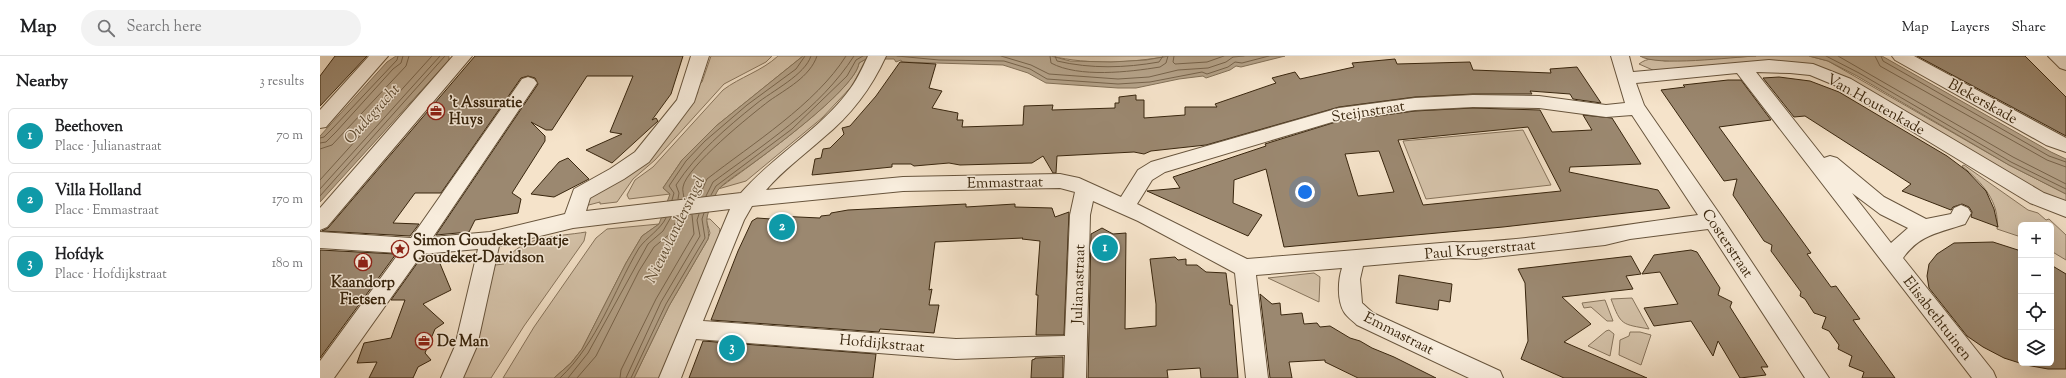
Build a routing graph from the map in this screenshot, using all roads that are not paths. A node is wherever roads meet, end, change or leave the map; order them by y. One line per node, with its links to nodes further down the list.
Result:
1 (379, 56): 13 (street)
2 (463, 56): 23 (street)
3 (700, 56): 21 (street)
4 (1620, 56): 10 (street)
5 (1902, 56): 15 (street, Blekerskade)
6 (2058, 56): 8 (street)
7 (876, 59): 17 (street)
8 (2066, 64)
9 (1742, 67): 10 (street, Van Houtenkade); 14 (street, Elisabethtuinen); 19 (street, Van Houtenkade)
10 (1627, 78): 12 (street)
11 (528, 83): 27 (street)
12 (1637, 108): 18 (street, Steijnstraat); 22 (street, Costerstraat)
13 (320, 122)
14 (1802, 144): 24 (street, Elisabethtuinen); 29 (street, Elisabethtuinen)
15 (2066, 145)
16 (1084, 190): 17 (street, Emmastraat); 18 (street, Emmastraat); 32 (street, Julianastraat)
17 (745, 200): 21 (street, Emmastraat); 31 (street)
18 (1125, 207): 30 (street, Emmastraat)
19 (2066, 209)
20 (1960, 213): 24 (street)
21 (573, 220): 26 (street, Emmastraat)
22 (1714, 221): 28 (street, Paul Krugerstraat); 39 (street, Costerstraat)
23 (320, 222)
24 (1927, 227): 29 (street)
25 (320, 240): 27 (street, Emmastraat)
26 (490, 240): 27 (street, Emmastraat); 34 (street)
27 (416, 246): 33 (street)
28 (1355, 258): 30 (street, Paul Krugerstraat); 38 (street, Emmastraat)
29 (1892, 258): 40 (street, Elisabethtuinen)
30 (1245, 268): 37 (street)
31 (689, 329): 32 (street, Hofdijkstraat); 35 (street)
32 (1076, 345): 36 (street, Julianastraat)
33 (321, 378)
34 (452, 378)
35 (670, 378)
36 (1076, 378)
37 (1257, 378)
38 (1492, 378)
39 (1818, 378)
40 (1985, 378)

